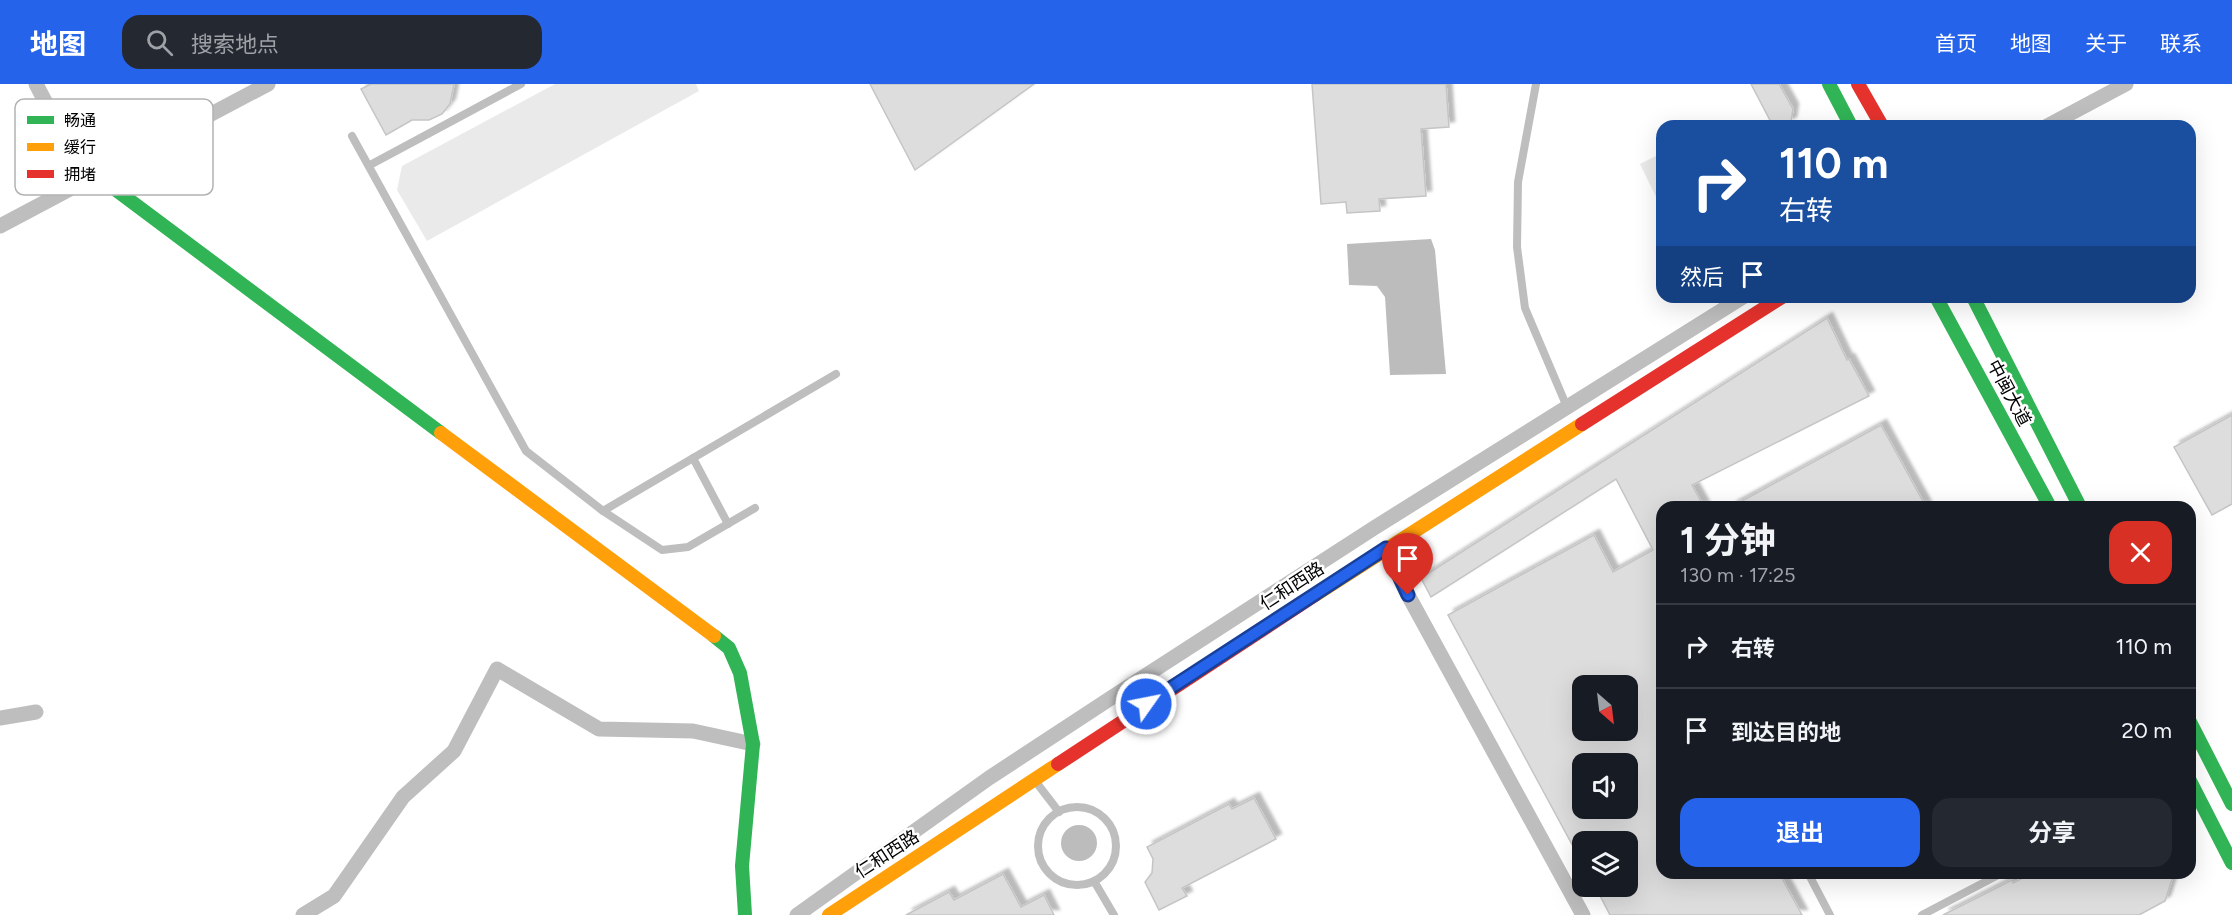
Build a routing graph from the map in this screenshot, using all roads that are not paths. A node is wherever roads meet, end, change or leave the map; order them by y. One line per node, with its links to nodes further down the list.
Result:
1 (36, 84): 8 (street)
2 (268, 84): 9 (street)
3 (521, 84): 14 (lane)
4 (1536, 84): 23 (lane)
5 (1829, 84): 10 (street)
6 (1858, 84): 11 (street)
7 (2126, 84): 12 (street)
8 (45, 99)
9 (213, 113)
10 (1847, 120)
11 (1879, 120)
12 (2058, 120)
13 (352, 136): 14 (lane)
14 (369, 165): 28 (lane)
15 (58, 195): 17 (street)
16 (115, 195): 34 (street)
17 (0, 226)
18 (1733, 303): 23 (street, 仁和西路)
19 (1773, 303): 30 (street, 仁和西路)
20 (1939, 303): 25 (street, 中闽大道)
21 (1976, 303): 26 (street, 中闽大道)
22 (836, 374): 24 (lane)
23 (1567, 406): 35 (street, 仁和西路)
24 (693, 458): 28 (lane); 29 (lane)
25 (2047, 501)
26 (2077, 501)
27 (755, 508): 29 (lane)
28 (603, 511): 29 (lane)
29 (728, 524)
30 (1386, 548): 36 (street, 仁和西路); 50 (street)
31 (36, 712): 32 (street)
32 (0, 718)
33 (2196, 734): 39 (street)
34 (753, 744): 45 (street); 46 (street)
35 (989, 778): 38 (street); 47 (street, 仁和西路)
36 (1034, 779): 38 (street, 仁和西路); 40 (lane)
37 (2196, 793): 41 (street)
38 (1005, 798): 48 (street, 仁和西路)
39 (2232, 804)
40 (1059, 812): 44 (lane); 44 (lane)
41 (2232, 863)
42 (1811, 879): 51 (lane)
43 (1991, 879): 52 (lane)
44 (1094, 881): 49 (lane)
45 (303, 915)
46 (745, 915)
47 (797, 915)
48 (829, 915)
49 (1114, 915)
50 (1583, 915)
51 (1830, 915)
52 (1922, 915)

